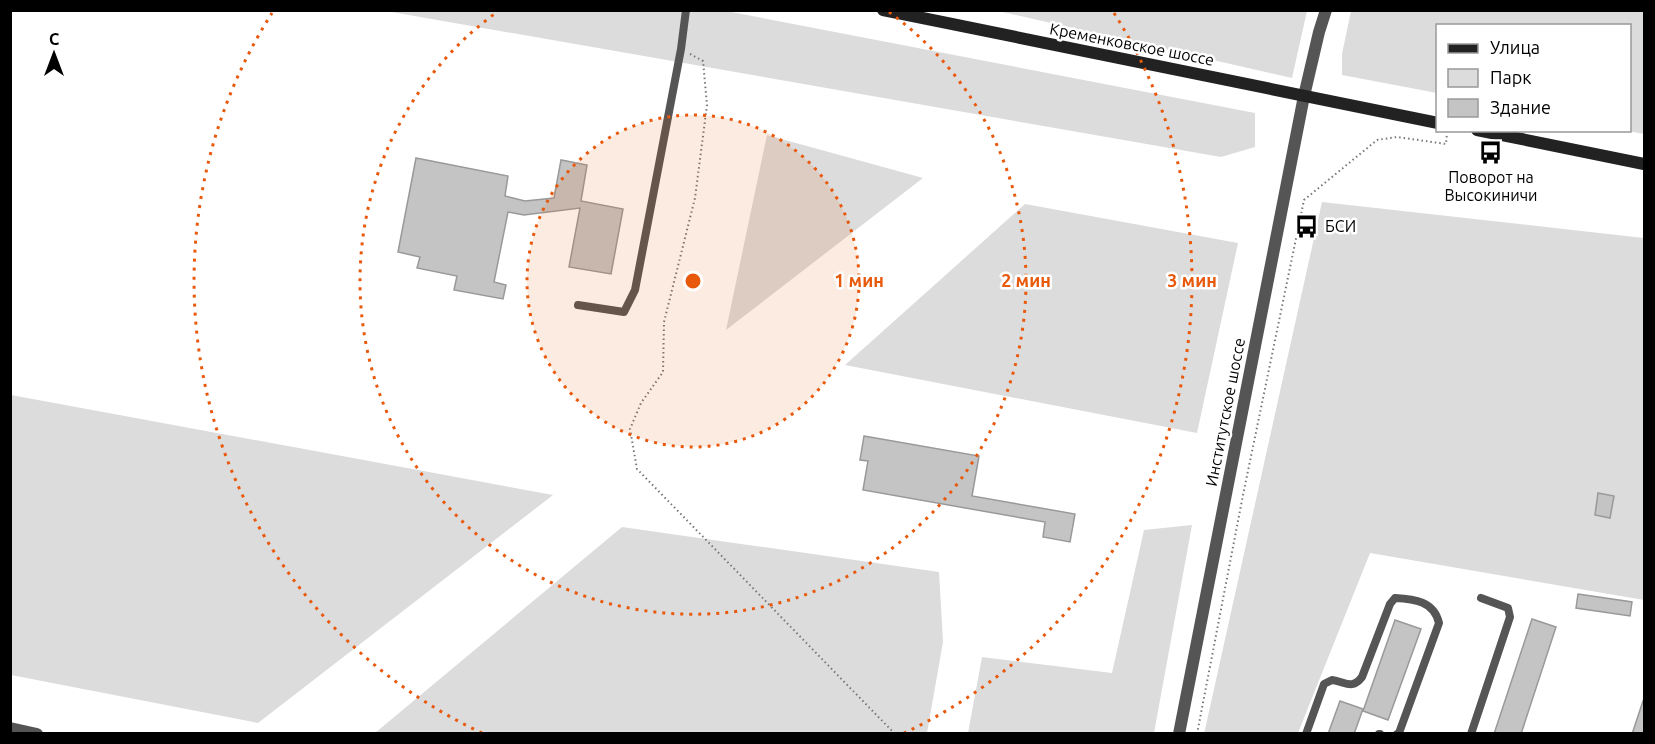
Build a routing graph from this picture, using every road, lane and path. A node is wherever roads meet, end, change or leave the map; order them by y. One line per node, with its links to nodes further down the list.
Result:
1 (686, 10): 4 (lane)
2 (883, 10): 5 (main road, Кременковское шоссе)
3 (1326, 10): 5 (street, Институтское шоссе)
4 (681, 49): 10 (lane); 14 (path)
5 (1304, 96): 6 (main road, Кременковское шоссе); 15 (street, Институтское шоссе)
6 (1436, 123)
7 (1448, 132): 16 (path)
8 (1487, 132): 9 (main road)
9 (1644, 164)
10 (578, 305)
11 (1481, 598): 19 (lane)
12 (10, 728): 13 (street)
13 (37, 734)
14 (895, 734)
15 (1179, 734)
16 (1197, 734)
17 (1306, 734): 18 (lane)
18 (1398, 734)
19 (1471, 734)

